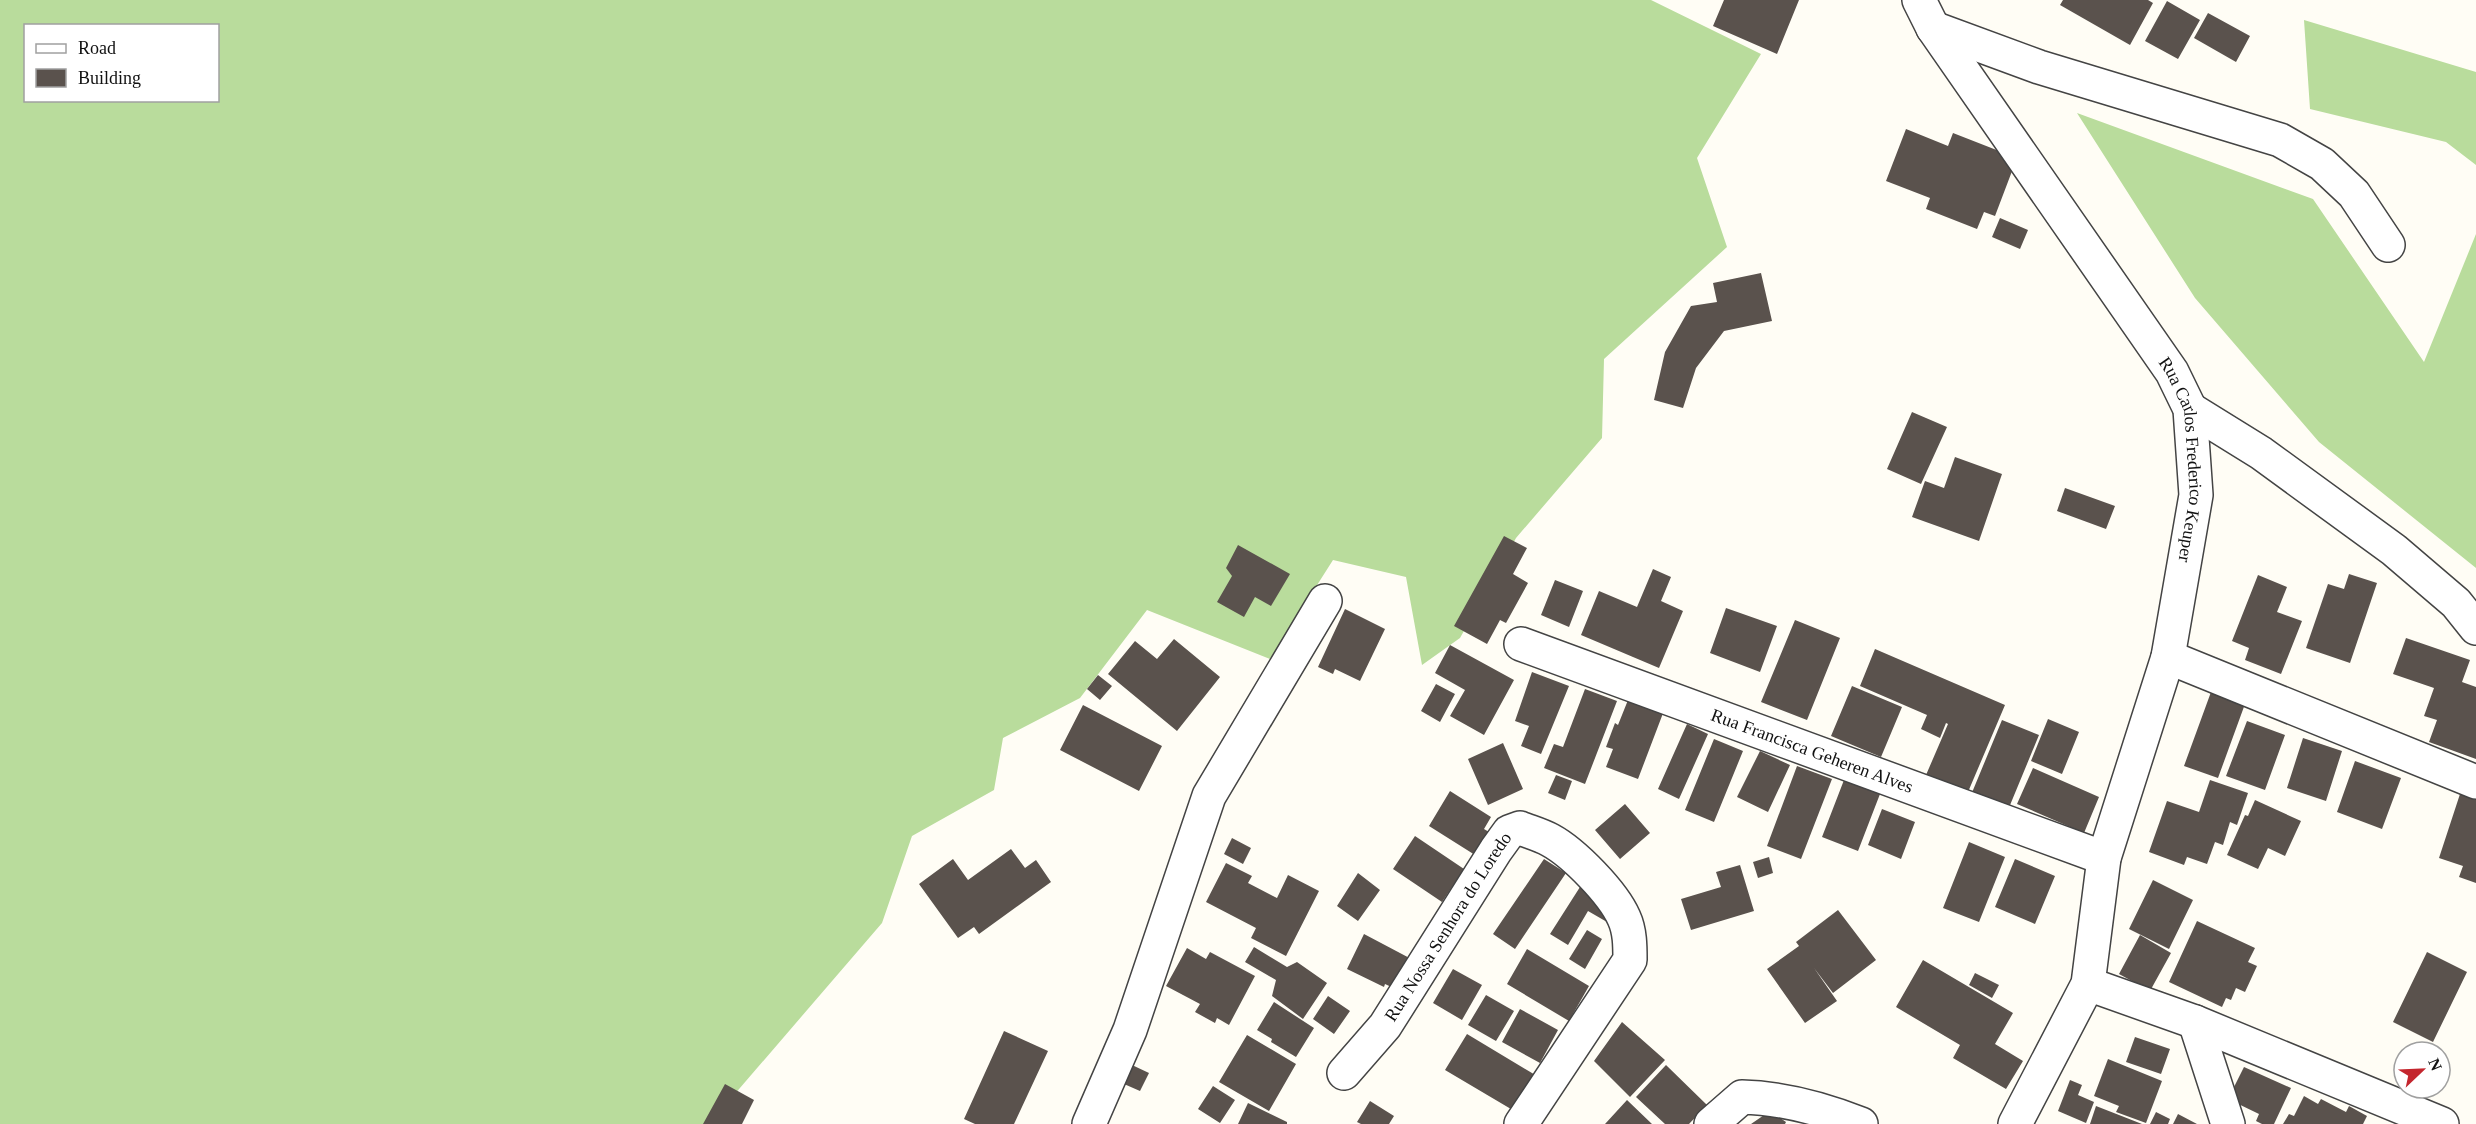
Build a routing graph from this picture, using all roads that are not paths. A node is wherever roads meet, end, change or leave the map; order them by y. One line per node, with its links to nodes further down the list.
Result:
1 (1926, 14): 2 (street); 3 (street, Rua Carlos Frederico Keuper)
2 (2388, 245)
3 (2190, 409): 5 (street); 7 (street, Rua Carlos Frederico Keuper)
4 (1325, 601): 13 (street)
5 (2476, 628)
6 (1521, 644): 9 (street, Rua Francisca Geheren Alves)
7 (2168, 657): 8 (street); 9 (street, Rua Carlos Frederico Keuper)
8 (2476, 782)
9 (2104, 858): 10 (street, Rua Carlos Frederico Keuper)
10 (2088, 984): 11 (street); 17 (street)
11 (2195, 1022): 18 (street); 19 (street)
12 (1344, 1073): 14 (street, Rua Nossa Senhora do Loredo)
13 (1089, 1124)
14 (1521, 1124)
15 (1712, 1124): 16 (street)
16 (1861, 1124)
17 (2015, 1124)
18 (2228, 1124)
19 (2442, 1124)

